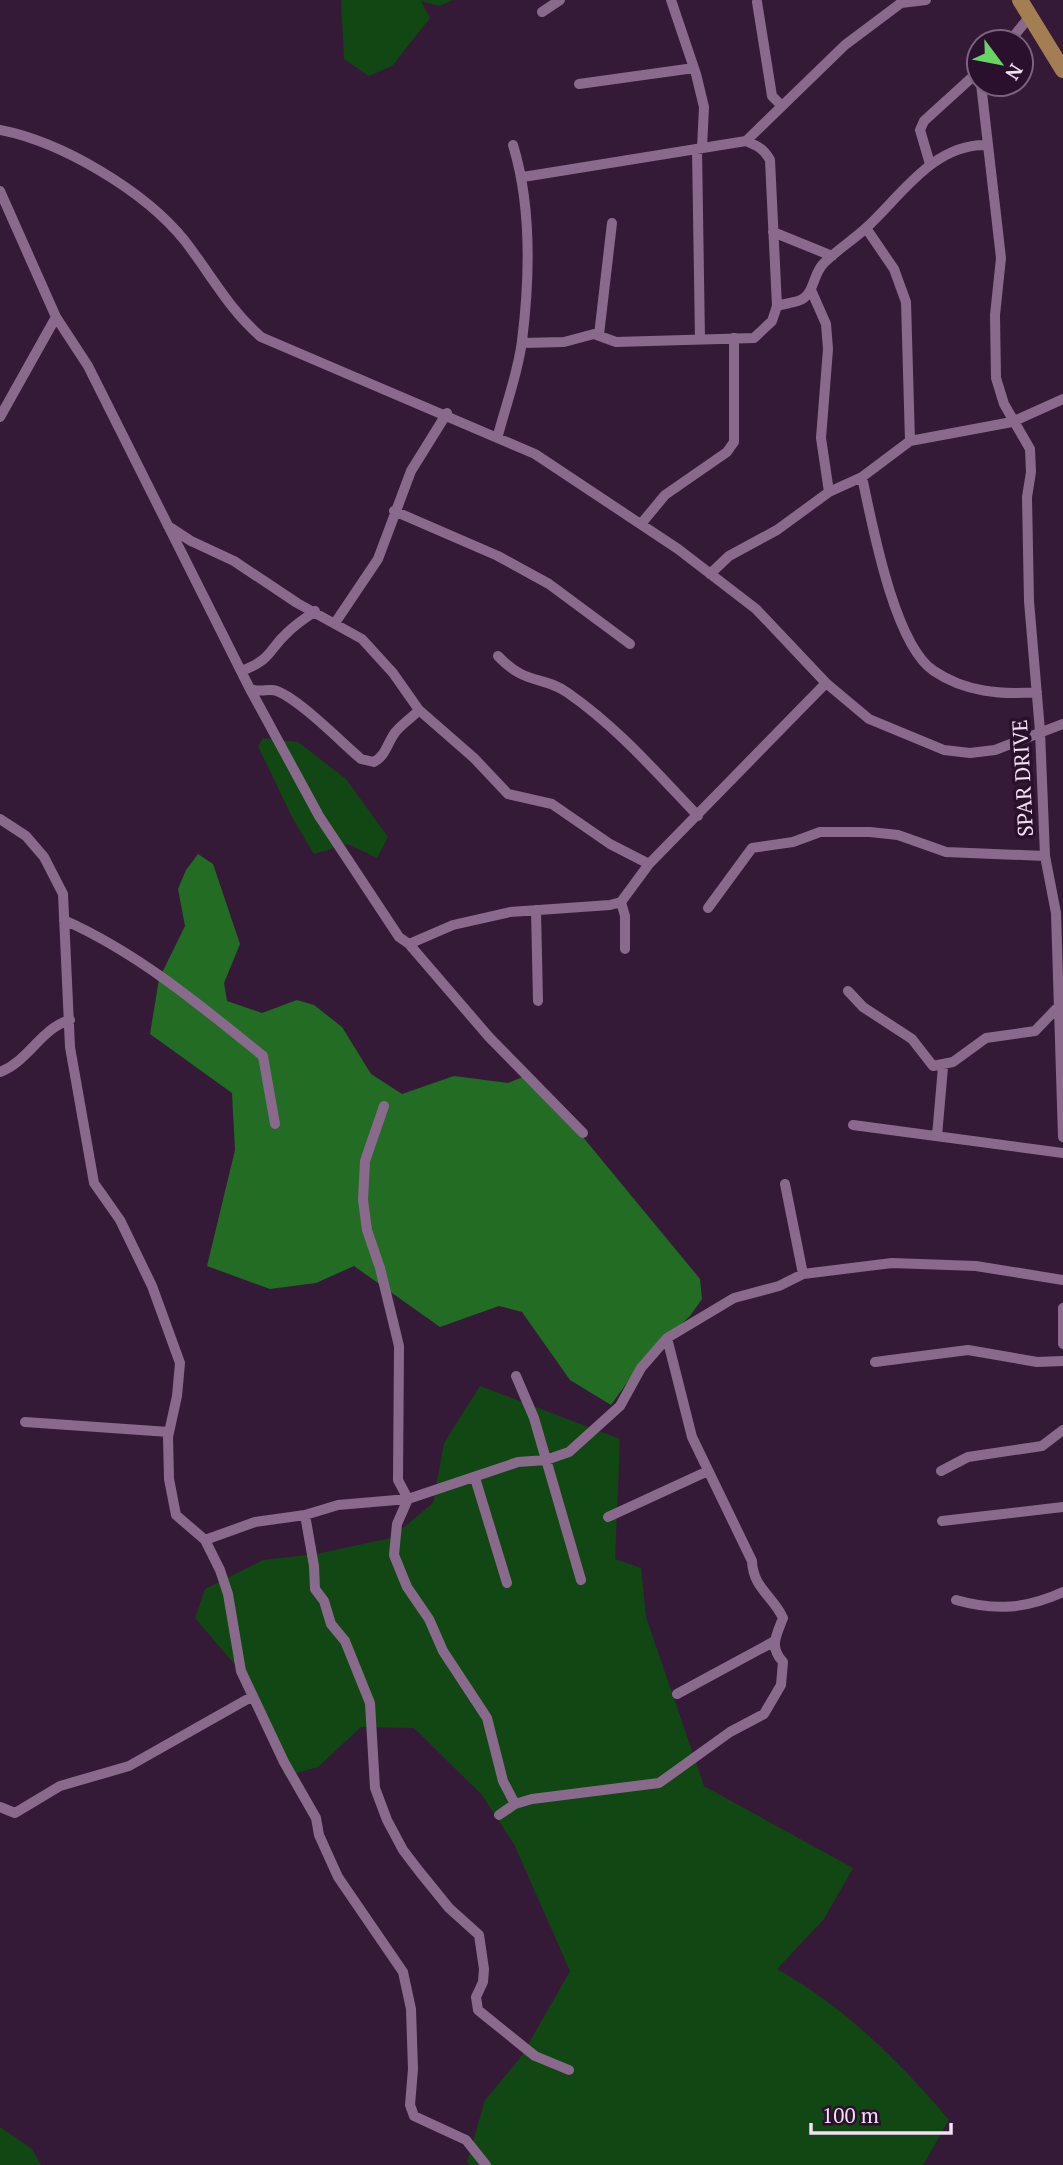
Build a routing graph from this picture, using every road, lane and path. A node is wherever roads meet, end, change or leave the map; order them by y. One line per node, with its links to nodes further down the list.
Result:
1 (560, 0): 6 (street)
2 (671, 0): 9 (street)
3 (926, 0): 14 (street)
4 (1020, 0): 7 (main road)
5 (757, 2): 14 (street)
6 (542, 12)
7 (1030, 16): 8 (street); 10 (main road)
8 (1020, 28)
9 (694, 68): 11 (street); 19 (street)
10 (1063, 70)
11 (579, 84)
12 (965, 88): 20 (street)
13 (981, 98): 18 (street, SPAR DRIVE)
14 (782, 106): 16 (street)
15 (0, 130): 35 (street)
16 (746, 141): 19 (street); 25 (street)
17 (513, 145): 21 (street)
18 (986, 145): 20 (street); 37 (street, SPAR DRIVE)
19 (700, 149): 21 (street); 32 (street)
20 (930, 164): 24 (street)
21 (523, 177): 33 (street)
22 (0, 191): 29 (street)
23 (612, 223): 30 (street)
24 (866, 228): 26 (street); 39 (street)
25 (773, 232): 26 (street); 28 (street)
26 (832, 256): 27 (street)
27 (811, 290): 28 (street); 41 (street)
28 (777, 306): 31 (street)
29 (56, 317): 36 (street); 44 (street)
30 (599, 335): 32 (street); 33 (street)
31 (734, 338): 32 (street); 43 (street)
32 (700, 340)
33 (522, 343): 38 (street)
34 (1063, 399): 37 (street)
35 (447, 413): 38 (street); 42 (street)
36 (0, 416)
37 (1012, 422): 39 (street); 53 (street, SPAR DRIVE)
38 (498, 435): 43 (street)
39 (910, 441): 40 (street)
40 (862, 477): 41 (street); 53 (street)
41 (829, 492): 45 (street)
42 (394, 511): 47 (street); 48 (street)
43 (641, 524): 45 (street)
44 (167, 526): 46 (street); 50 (street)
45 (710, 574): 51 (street)
46 (315, 611): 47 (street); 50 (street)
47 (335, 623): 54 (street)
48 (630, 644)
49 (498, 656): 57 (street)
50 (241, 671): 52 (street)
51 (826, 683): 56 (street); 57 (street)
52 (250, 689): 54 (street); 65 (street)
53 (1037, 692): 56 (street, SPAR DRIVE)
54 (419, 710): 60 (street)
55 (1063, 724): 56 (street)
56 (1040, 731): 59 (street, SPAR DRIVE)
57 (698, 816): 60 (street)
58 (0, 819): 64 (street)
59 (1045, 856): 62 (street); 67 (street, SPAR DRIVE)
60 (649, 864): 61 (street)
61 (621, 902): 63 (street); 66 (street)
62 (708, 908)
63 (536, 910): 65 (street); 69 (street)
64 (64, 920): 71 (street); 75 (street)
65 (409, 944): 77 (street)
66 (625, 949)
67 (1060, 988): 70 (street, SPAR DRIVE)
68 (848, 991): 72 (street)
69 (538, 1001)
70 (1058, 1007): 72 (street); 79 (street, SPAR DRIVE)
71 (70, 1020): 73 (street); 92 (street)
72 (943, 1067): 78 (street)
73 (0, 1072)
74 (384, 1106): 97 (street)
75 (275, 1124)
76 (853, 1125): 78 (street)
77 (583, 1133)
78 (937, 1136): 80 (street)
79 (1063, 1137)
80 (1063, 1153)
81 (785, 1184): 82 (street)
82 (803, 1274): 83 (street); 85 (street)
83 (1063, 1280)
84 (1063, 1308): 86 (street)
85 (667, 1338): 93 (street); 94 (street)
86 (1063, 1344)
87 (1063, 1361): 88 (street)
88 (875, 1362)
89 (516, 1376): 93 (street)
90 (25, 1422): 92 (street)
91 (1063, 1430): 95 (street)
92 (169, 1433): 103 (street)
93 (546, 1460): 96 (street); 105 (street)
94 (708, 1471): 100 (street); 109 (street)
95 (941, 1471)
96 (475, 1478): 97 (street); 106 (street)
97 (408, 1499): 99 (street); 112 (street)
98 (1063, 1507): 101 (street)
99 (305, 1515): 102 (street); 115 (street)
100 (608, 1517)
101 (942, 1521)
102 (226, 1532): 103 (street); 104 (street)
103 (205, 1540): 104 (street)
104 (212, 1555): 111 (street)
105 (581, 1580)
106 (508, 1583)
107 (1063, 1591): 108 (street)
108 (956, 1600)
109 (773, 1642): 110 (street); 112 (street)
110 (677, 1695)
111 (253, 1696): 113 (street); 116 (street)
112 (514, 1804): 114 (street)
113 (0, 1807)
114 (499, 1815)
115 (569, 2070)
116 (486, 2165)

